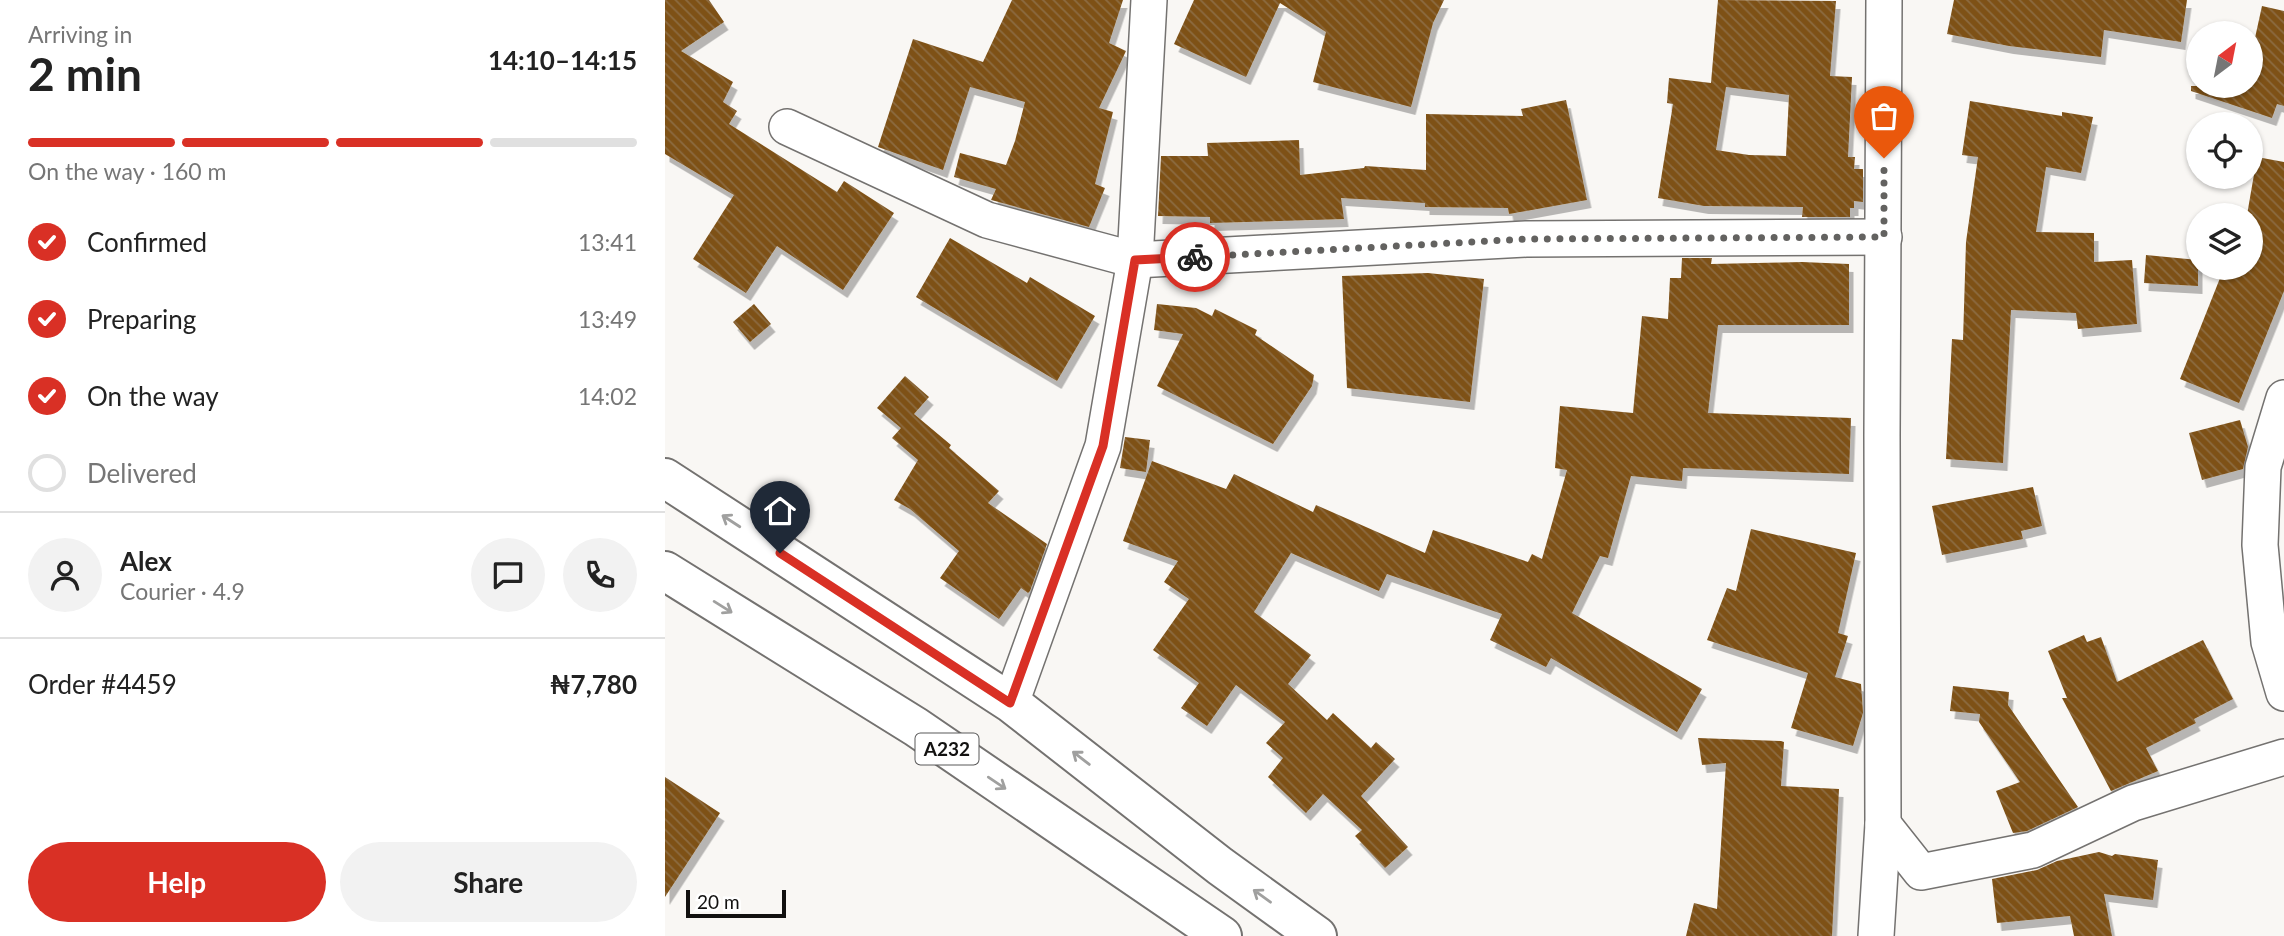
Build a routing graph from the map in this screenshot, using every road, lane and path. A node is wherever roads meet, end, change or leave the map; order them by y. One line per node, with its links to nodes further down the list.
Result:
1 (1149, 0): 5 (street)
2 (1884, 0): 4 (street)
3 (787, 127): 5 (street)
4 (1884, 237): 5 (street); 12 (street)
5 (1135, 260): 10 (street)
6 (2284, 398): 9 (street)
7 (665, 478): 10 (highway, one-way to 7)
8 (665, 571): 13 (highway, A232, one-way to 13)
9 (2284, 693)
10 (1010, 703): 14 (highway, one-way to 10)
11 (2284, 757): 12 (street)
12 (1883, 824): 15 (street)
13 (1205, 931)
14 (1317, 936)
15 (1876, 936)

